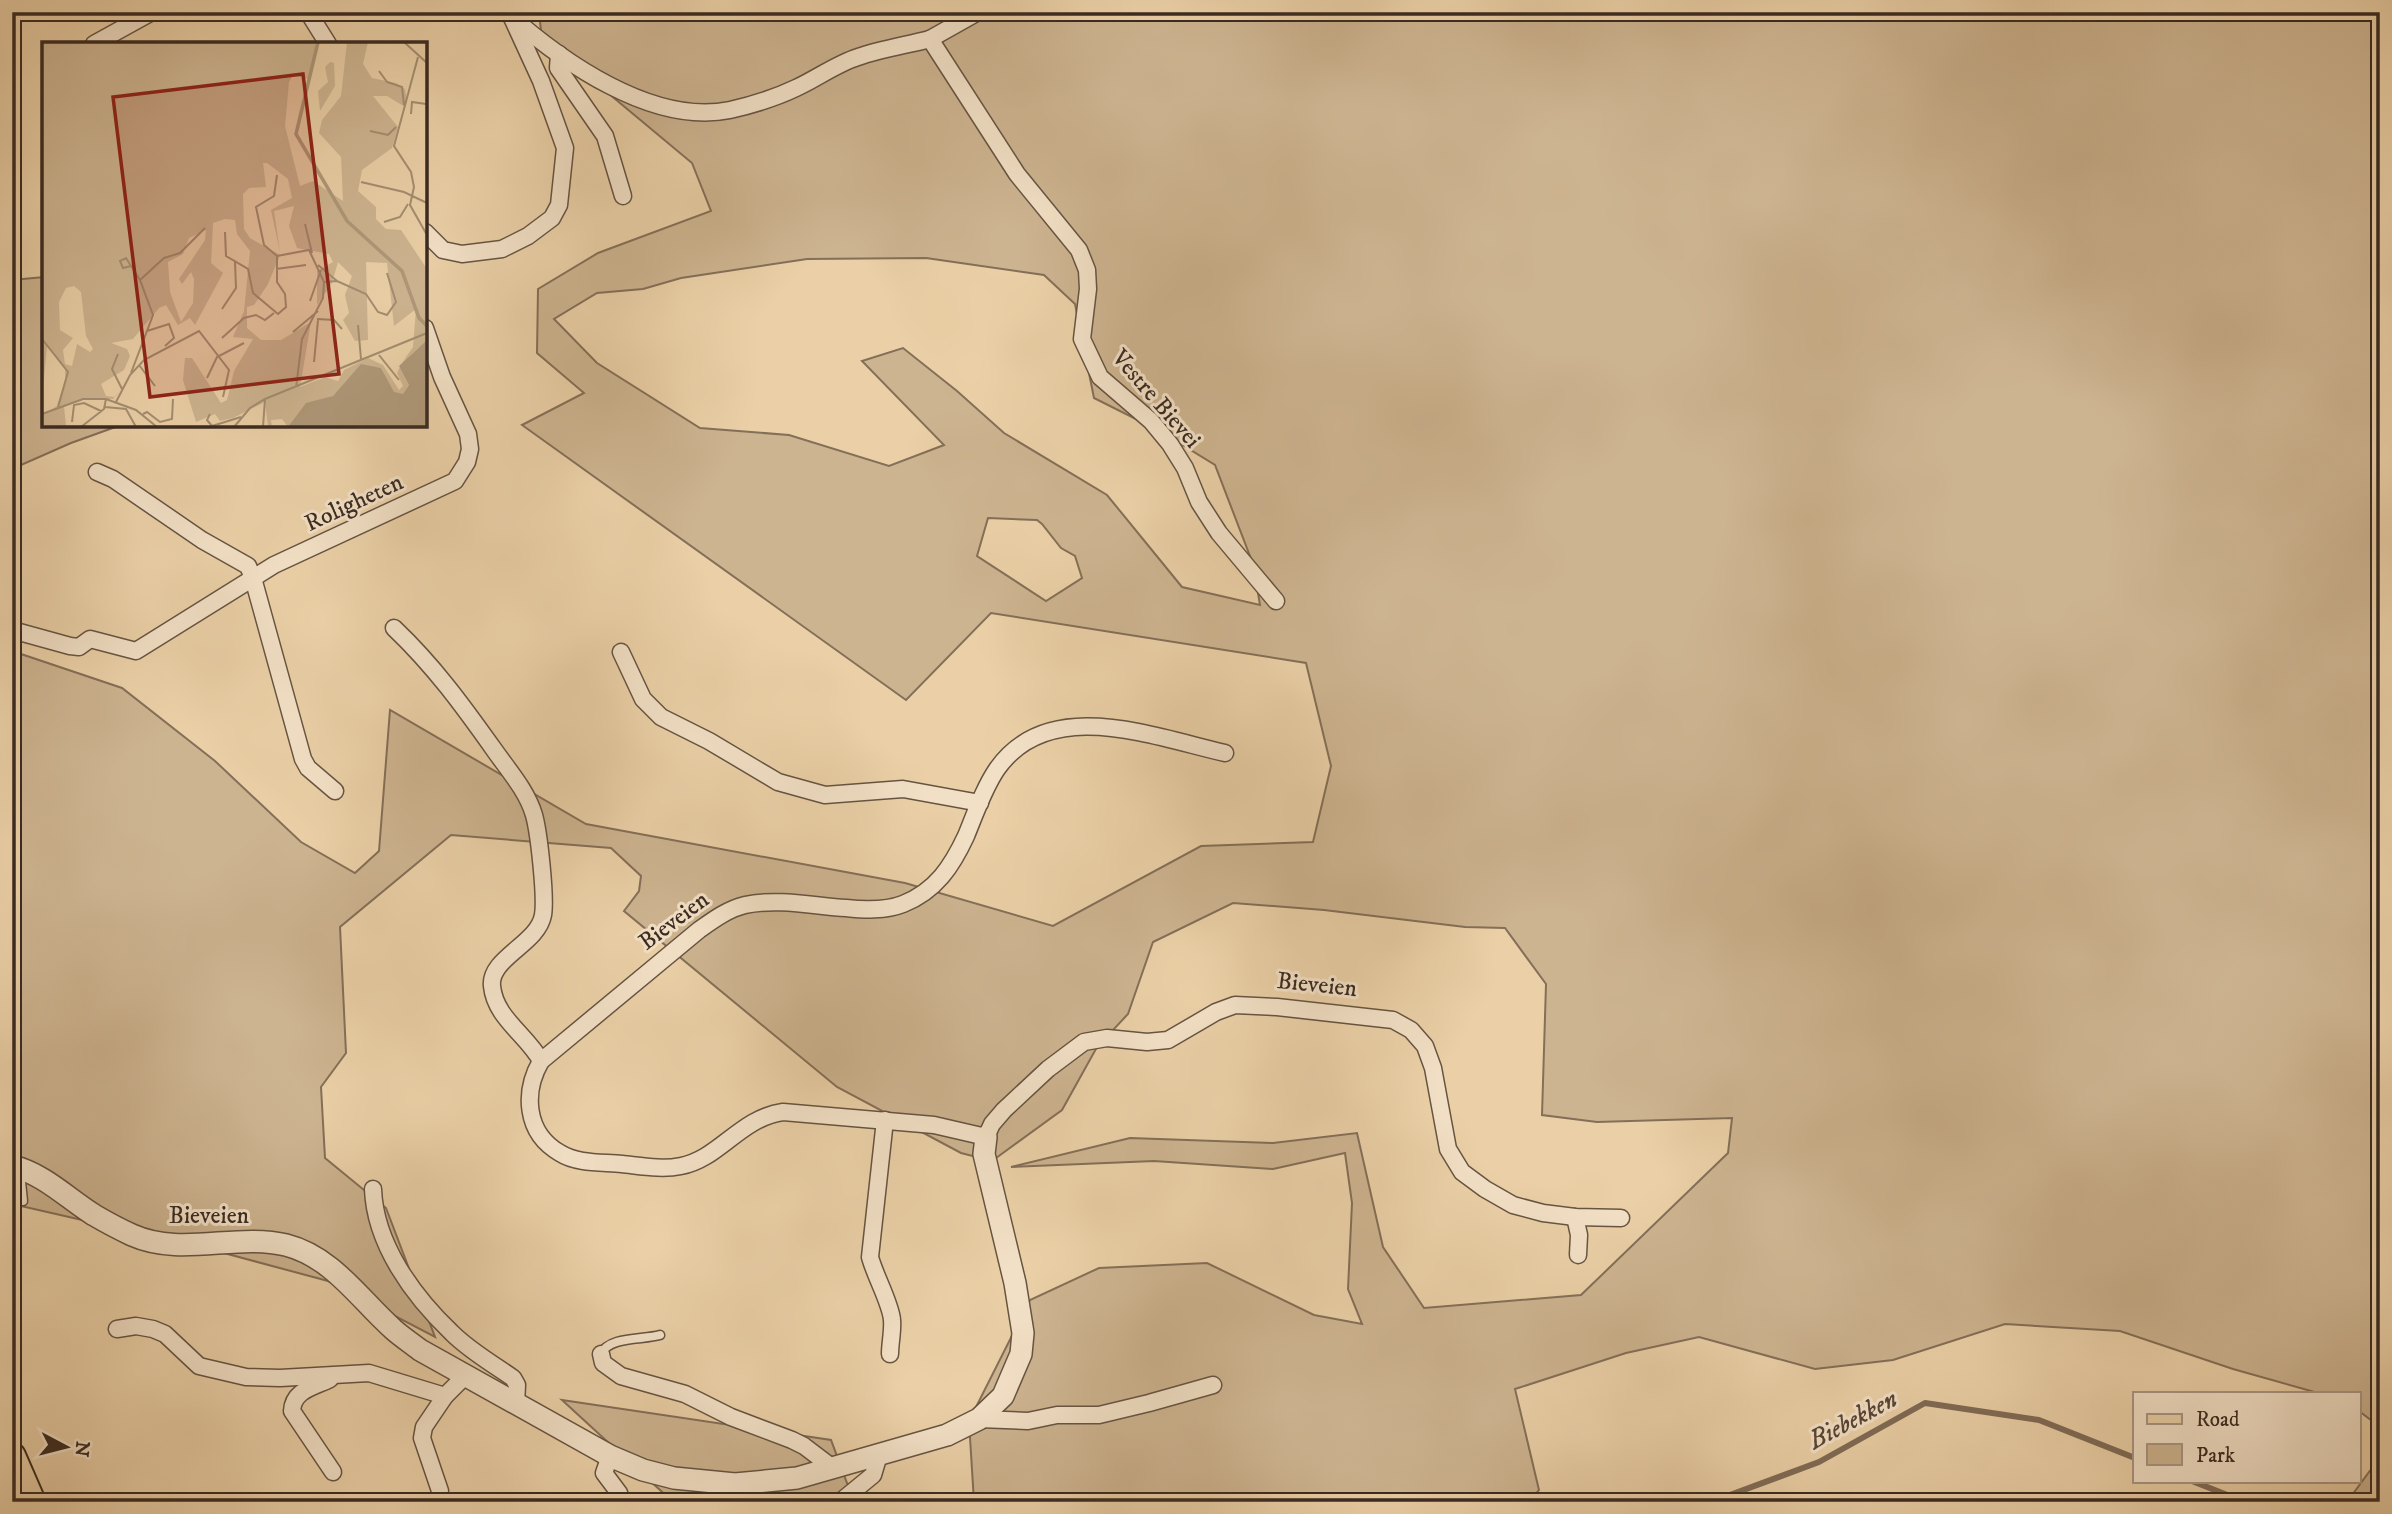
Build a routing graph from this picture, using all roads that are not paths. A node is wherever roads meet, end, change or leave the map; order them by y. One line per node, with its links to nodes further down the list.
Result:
1 (152, 12): 6 (street)
2 (308, 12): 7 (street)
3 (978, 12): 5 (street)
4 (509, 15): 8 (street); 10 (street)
5 (930, 39): 8 (street); 14 (street, Vestre Bievei)
6 (98, 42)
7 (327, 42)
8 (559, 54): 9 (street)
9 (623, 196)
10 (427, 234)
11 (427, 334): 13 (street, Roligheten)
12 (97, 472): 13 (street)
13 (253, 578): 16 (street, Roligheten); 19 (street)
14 (1276, 601)
15 (394, 628): 21 (street)
16 (12, 630)
17 (621, 652): 20 (street)
18 (1224, 753): 20 (street, Bieveien)
19 (335, 791)
20 (981, 803): 21 (street, Bieveien)
21 (541, 1061): 22 (street)
22 (885, 1120): 23 (street); 33 (street)
23 (986, 1137): 27 (street, Bieveien); 39 (street, Bieveien)
24 (16, 1167): 26 (lane); 35 (street, Bieveien)
25 (373, 1189): 38 (street)
26 (23, 1200)
27 (1575, 1217): 28 (street, Bieveien); 29 (street)
28 (1621, 1218)
29 (1578, 1255)
30 (117, 1329): 34 (street)
31 (660, 1335): 32 (lane)
32 (600, 1354): 43 (street)
33 (890, 1354)
34 (335, 1376): 37 (street); 44 (street)
35 (465, 1376): 37 (street); 38 (street, Bieveien)
36 (1213, 1385): 39 (street, Bieveien)
37 (445, 1396): 47 (street)
38 (516, 1404): 42 (street, Bieveien)
39 (979, 1419): 40 (street, Bieveien)
40 (879, 1455): 43 (street, Bieveien); 49 (street)
41 (12, 1456): 46 (main road)
42 (610, 1456): 45 (street, Bieveien); 48 (street)
43 (833, 1468): 45 (street, Bieveien)
44 (333, 1472)
45 (736, 1493)
46 (32, 1502)
47 (438, 1502)
48 (622, 1502)
49 (840, 1502)

